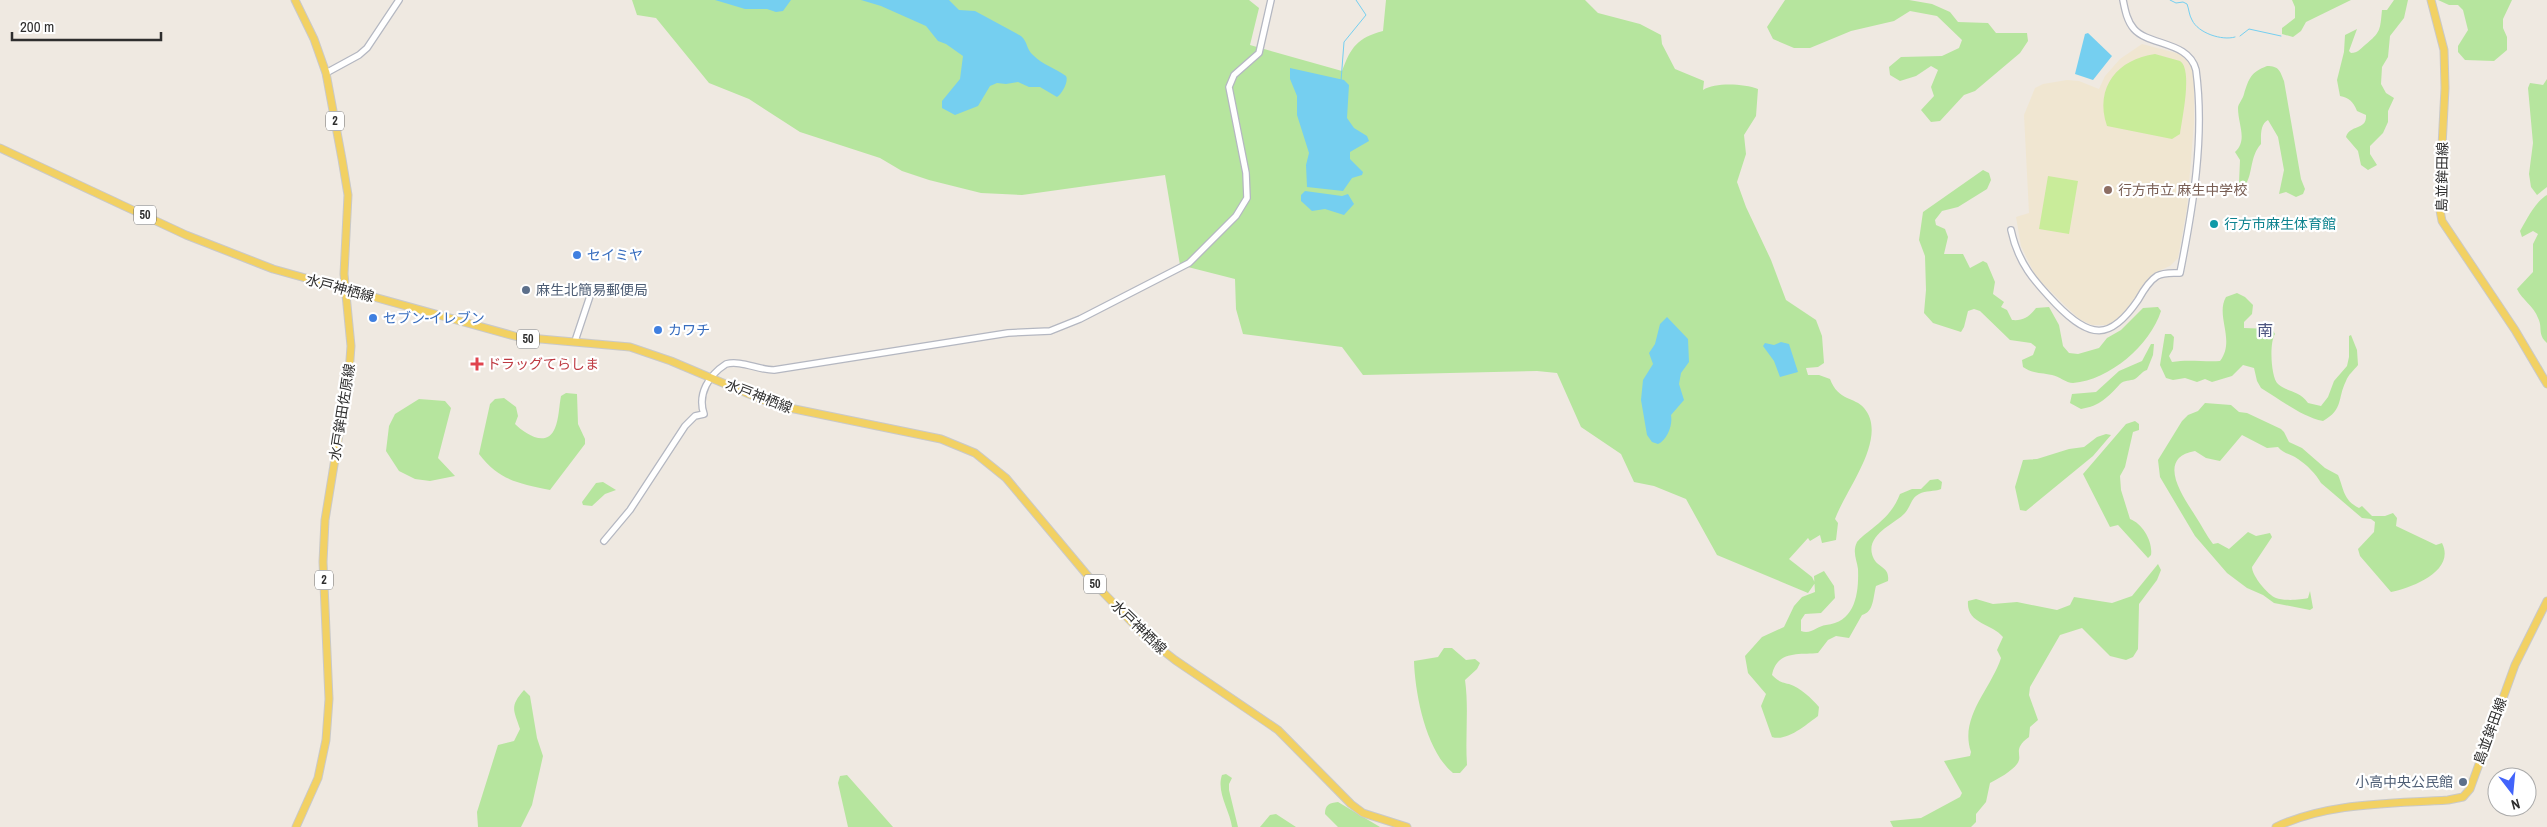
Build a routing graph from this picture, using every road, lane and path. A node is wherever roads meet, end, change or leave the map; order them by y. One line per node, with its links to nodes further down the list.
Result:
1 (295, 0): 6 (main road, 水戸鉾田佐原線 / 2)
2 (399, 0): 6 (street)
3 (1271, 0): 12 (street)
4 (2123, 0): 8 (street)
5 (2431, 0): 13 (main road, 島並鉾田線)
6 (326, 73): 9 (main road, 水戸鉾田佐原線 / 2)
7 (0, 148): 9 (main road, 水戸神栖線 / 50)
8 (2011, 230)
9 (346, 289): 11 (main road, 水戸神栖線 / 50); 16 (main road, 水戸鉾田佐原線 / 2)
10 (592, 290): 11 (street)
11 (575, 341): 12 (main road, 水戸神栖線 / 50)
12 (712, 377): 14 (street); 17 (main road, 水戸神栖線 / 50)
13 (2547, 384)
14 (604, 541)
15 (2547, 601): 18 (main road, 島並鉾田線)
16 (296, 827)
17 (1407, 827)
18 (2276, 827)

